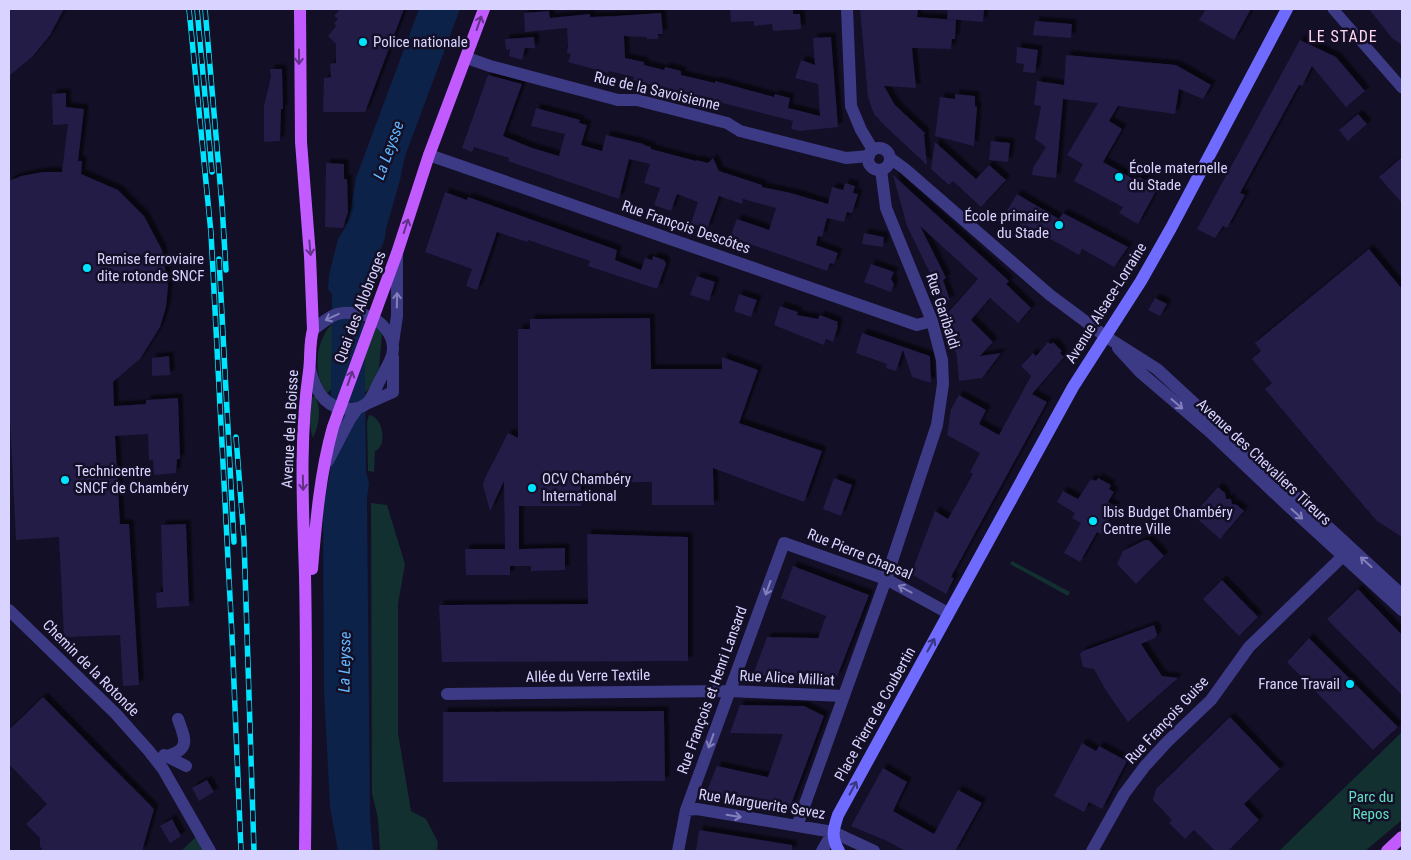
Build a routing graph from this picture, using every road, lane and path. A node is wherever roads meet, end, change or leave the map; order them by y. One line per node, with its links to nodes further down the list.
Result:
1 (300, 9): 15 (main road, Avenue de la Boisse, one-way to 15)
2 (484, 9): 6 (main road, Quai des Allobroges, one-way to 2)
3 (847, 9): 8 (street)
4 (1287, 9): 16 (main road, Avenue Alsace-Lorraine)
5 (1333, 9): 7 (street)
6 (467, 58): 8 (street, Rue de la Savoisienne); 9 (main road, Quai des Allobroges)
7 (1402, 88)
8 (871, 153): 10 (street); 11 (street)
9 (429, 155): 12 (main road, Quai des Allobroges, one-way to 9); 14 (street, Rue François Descôtes)
10 (890, 158): 11 (street); 16 (street, Avenue des Chevaliers Tireurs)
11 (881, 170): 14 (street, Rue Garibaldi)
12 (397, 253): 13 (main road, Quai des Allobroges); 17 (street, one-way to 12)
13 (373, 317): 15 (street, one-way to 15); 17 (street); 20 (main road, Quai des Allobroges, one-way to 13)
14 (932, 322): 24 (street, Rue Garibaldi)
15 (313, 330): 18 (main road, Avenue de la Boisse)
16 (1106, 336): 23 (street, Avenue des Chevaliers Tireurs, one-way to 23); 25 (street, Avenue des Chevaliers Tireurs, one-way to 16); 28 (main road, Avenue Alsace-Lorraine)
17 (392, 350): 19 (street)
18 (310, 369): 20 (street); 29 (main road, Avenue de la Boisse, one-way to 29)
19 (362, 406): 20 (street); 21 (street)
20 (340, 409): 21 (main road, Quai des Allobroges)
21 (323, 475): 29 (main road, Quai des Allobroges)
22 (784, 542): 24 (street, Rue Pierre Chapsal); 30 (street, Rue François et Henri Lansard, one-way to 30)
23 (1343, 556): 27 (street, Avenue des Chevaliers Tireurs); 48 (street, Rue François Guise)
24 (886, 579): 28 (street, Rue Pierre Chapsal, one-way to 24); 32 (street, Rue Garibaldi)
25 (1402, 595)
26 (9, 610): 34 (street, Chemin de la Rotonde)
27 (1402, 610)
28 (948, 613): 39 (main road, Place Pierre de Coubertin, one-way to 28)
29 (306, 626): 43 (main road, Avenue de la Boisse)
30 (729, 691): 31 (street, Allée du Verre Textile); 32 (street, Rue Alice Milliat); 37 (street, Rue François et Henri Lansard, one-way to 37)
31 (447, 694)
32 (844, 696): 38 (street, Rue Garibaldi)
33 (178, 719): 35 (street)
34 (149, 751): 35 (street); 42 (street, Chemin de la Rotonde)
35 (167, 756): 36 (street)
36 (186, 766)
37 (686, 810): 38 (street, Rue Marguerite Sevez, one-way to 38); 44 (street, Rue François et Henri Lansard)
38 (797, 826): 39 (street, Rue Marguerite Sevez)
39 (833, 832): 45 (street); 46 (main road); 47 (street, Rue Marguerite Sevez)
40 (1402, 837): 49 (main road)
41 (1402, 846): 50 (main road)
42 (210, 851)
43 (305, 851)
44 (678, 851)
45 (822, 851)
46 (839, 851)
47 (874, 851)
48 (1092, 851)
49 (1387, 851)
50 (1393, 851)

